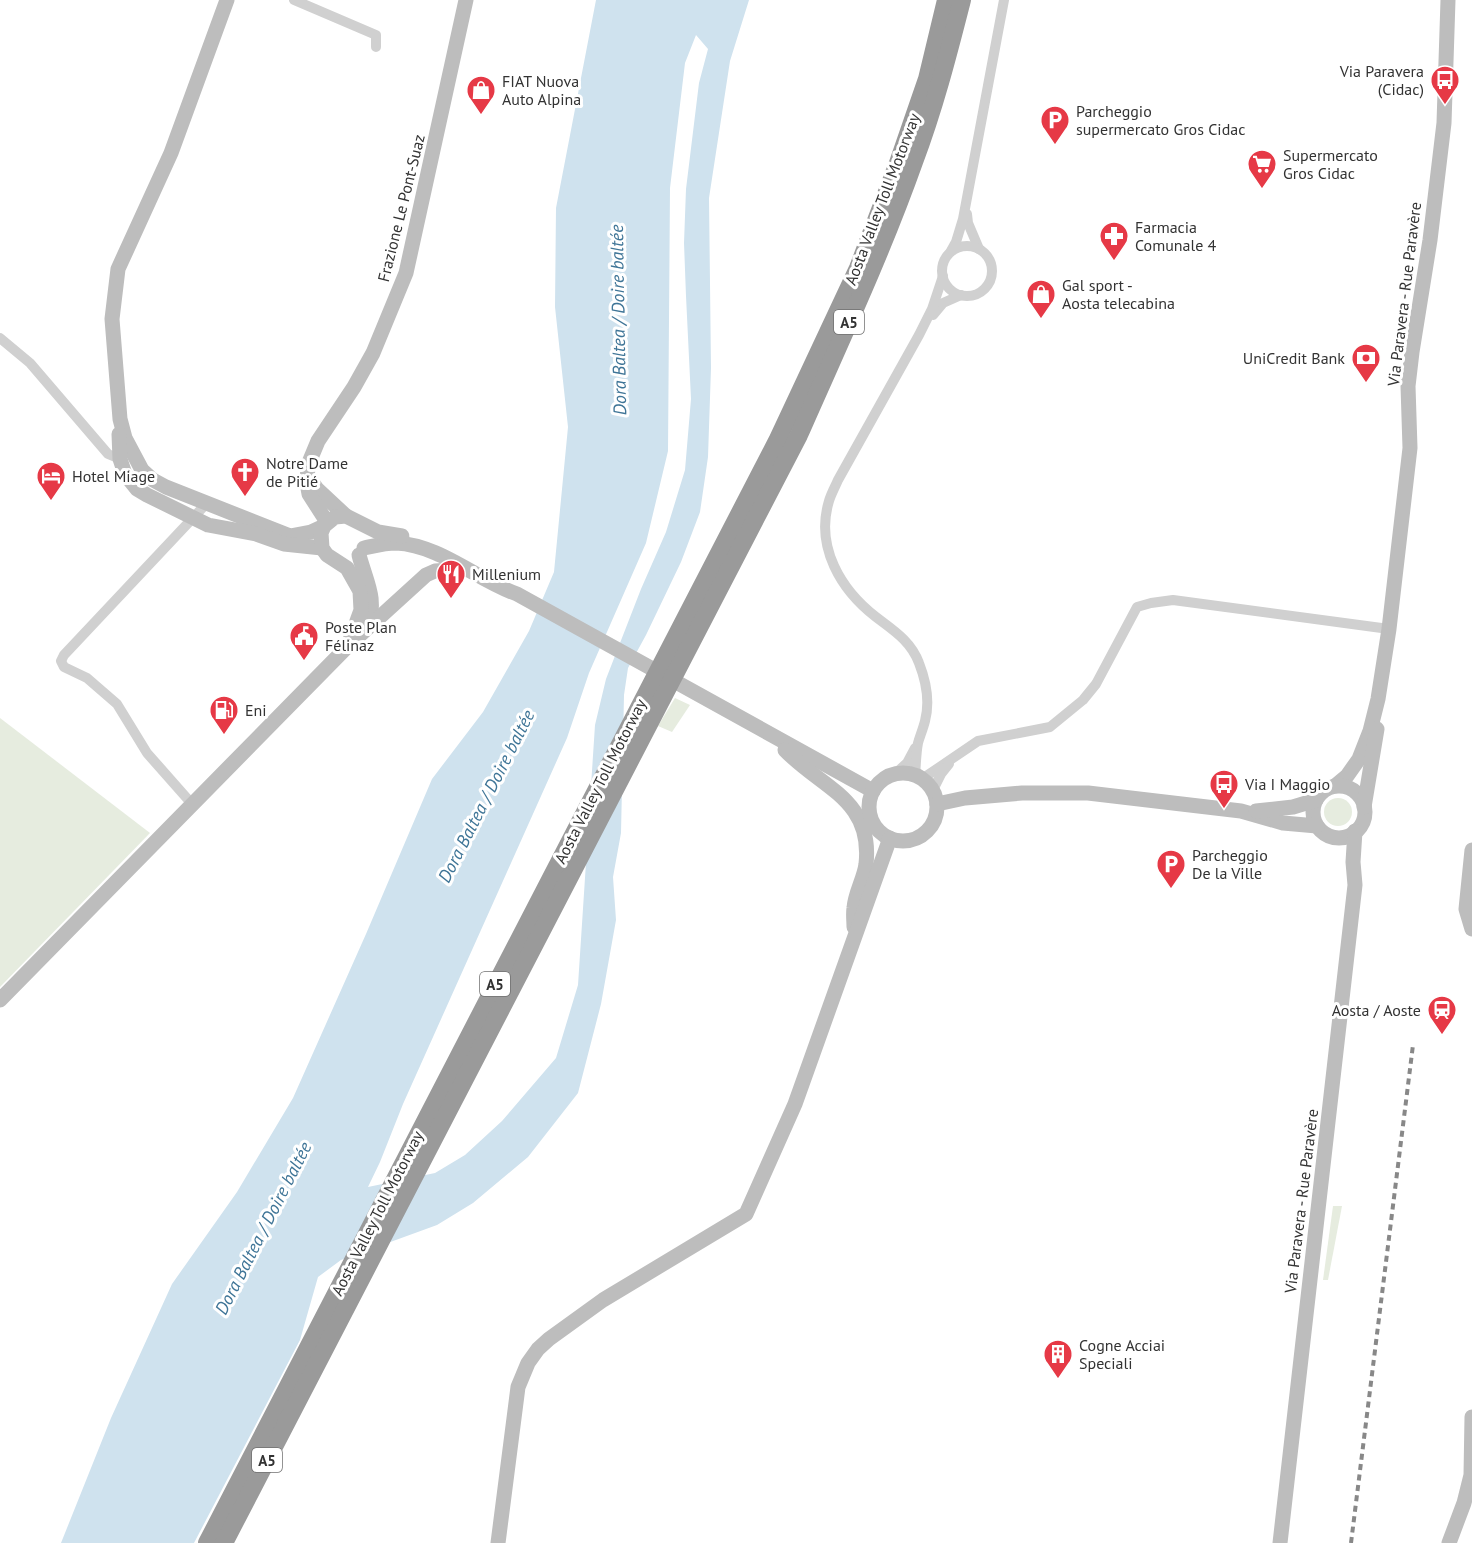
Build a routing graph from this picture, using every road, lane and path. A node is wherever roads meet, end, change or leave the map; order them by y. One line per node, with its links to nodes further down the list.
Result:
1 (226, 0): 16 (street)
2 (294, 0): 8 (street)
3 (466, 0): 18 (street, Frazione Le Pont-Suaz)
4 (946, 0): 55 (highway, Aosta Valley Toll Motorway / A5)
5 (962, 0): 56 (highway, Aosta Valley Toll Motorway / A5)
6 (1004, 0): 9 (street)
7 (1448, 0): 29 (street, Via Paravera - Rue Paravère)
8 (376, 47)
9 (968, 195): 10 (street); 11 (street)
10 (979, 249): 11 (street); 13 (street)
11 (951, 251): 12 (street)
12 (943, 276): 13 (street); 14 (street)
13 (961, 295): 14 (street)
14 (919, 335): 33 (street)
15 (0, 338): 17 (street)
16 (120, 419): 17 (street); 19 (street)
17 (120, 459): 21 (street)
18 (308, 476): 20 (street); 22 (street)
19 (206, 504): 21 (street); 22 (street)
20 (346, 516): 22 (street); 23 (street)
21 (192, 518): 25 (street); 41 (street)
22 (326, 524): 25 (street)
23 (360, 524): 24 (street); 27 (street)
24 (362, 551): 25 (street); 26 (street); 28 (street)
25 (328, 554): 30 (street)
26 (465, 569): 27 (street); 28 (street)
27 (520, 595): 32 (street)
28 (368, 627): 30 (street)
29 (1389, 629): 31 (street, Via Paravera - Rue Paravère); 34 (street)
30 (348, 646): 41 (street)
31 (1378, 699): 37 (street, Via Paravera - Rue Paravère); 42 (street, Via Paravera - Rue Paravère)
32 (773, 737): 38 (street); 51 (street)
33 (918, 743): 35 (street); 36 (street)
34 (957, 754): 36 (street); 39 (street)
35 (895, 774): 36 (street); 38 (street)
36 (918, 777): 39 (street)
37 (1335, 786): 40 (street); 42 (street)
38 (873, 791): 47 (street)
39 (935, 797): 43 (street); 47 (street)
40 (1316, 800): 43 (street); 44 (street)
41 (192, 804): 52 (street)
42 (1364, 807): 45 (street)
43 (1241, 811): 44 (street)
44 (1317, 826): 46 (street)
45 (1355, 831): 46 (street); 49 (street, Via Paravera - Rue Paravère)
46 (1333, 837): 49 (street)
47 (890, 838): 51 (street)
48 (1472, 850): 50 (street)
49 (1353, 862): 58 (street, Via Paravera - Rue Paravère)
50 (1472, 929)
51 (854, 937): 57 (street)
52 (0, 1000)
53 (1472, 1417): 54 (street)
54 (1472, 1476): 59 (street)
55 (207, 1543)
56 (224, 1543)
57 (498, 1543)
58 (1280, 1543)
59 (1449, 1543)

